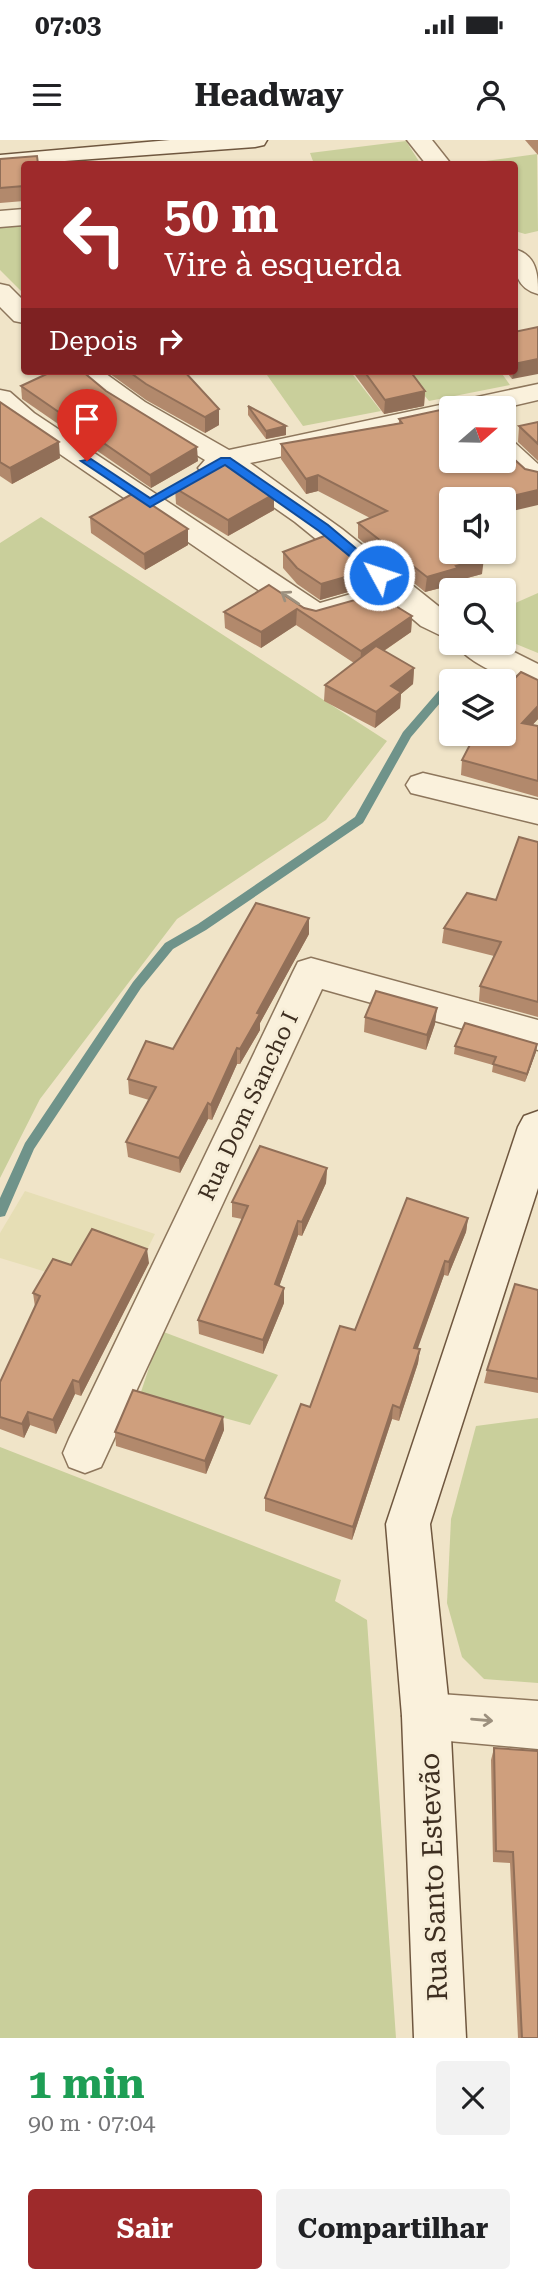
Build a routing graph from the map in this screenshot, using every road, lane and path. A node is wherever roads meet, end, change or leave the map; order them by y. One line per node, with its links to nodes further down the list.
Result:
1 (255, 140): 4 (street)
2 (419, 140): 3 (street)
3 (436, 161)
4 (0, 162)
5 (21, 217): 6 (street)
6 (0, 219)
7 (538, 246): 8 (street)
8 (518, 250)
9 (518, 262): 10 (street)
10 (538, 286)
11 (0, 292): 12 (street)
12 (21, 312)
13 (90, 375): 19 (street)
14 (538, 392): 15 (street)
15 (516, 397)
16 (0, 398): 21 (street)
17 (439, 414): 19 (street)
18 (516, 459): 20 (street)
19 (225, 460): 21 (street); 22 (street)
20 (537, 477)
21 (172, 491): 22 (street, one-way to 21)
22 (398, 590): 23 (street)
23 (439, 621)
24 (491, 655): 25 (street)
25 (538, 676)
26 (423, 785): 27 (street)
27 (538, 812)
28 (538, 1035): 30 (street, Rua Dom Sancho I)
29 (538, 1127): 31 (street, Rua Santo Estevão)
30 (85, 1453)
31 (426, 1716): 32 (street, one-way to 32); 33 (street, Rua Santo Estevão)
32 (538, 1725)
33 (440, 2038)

